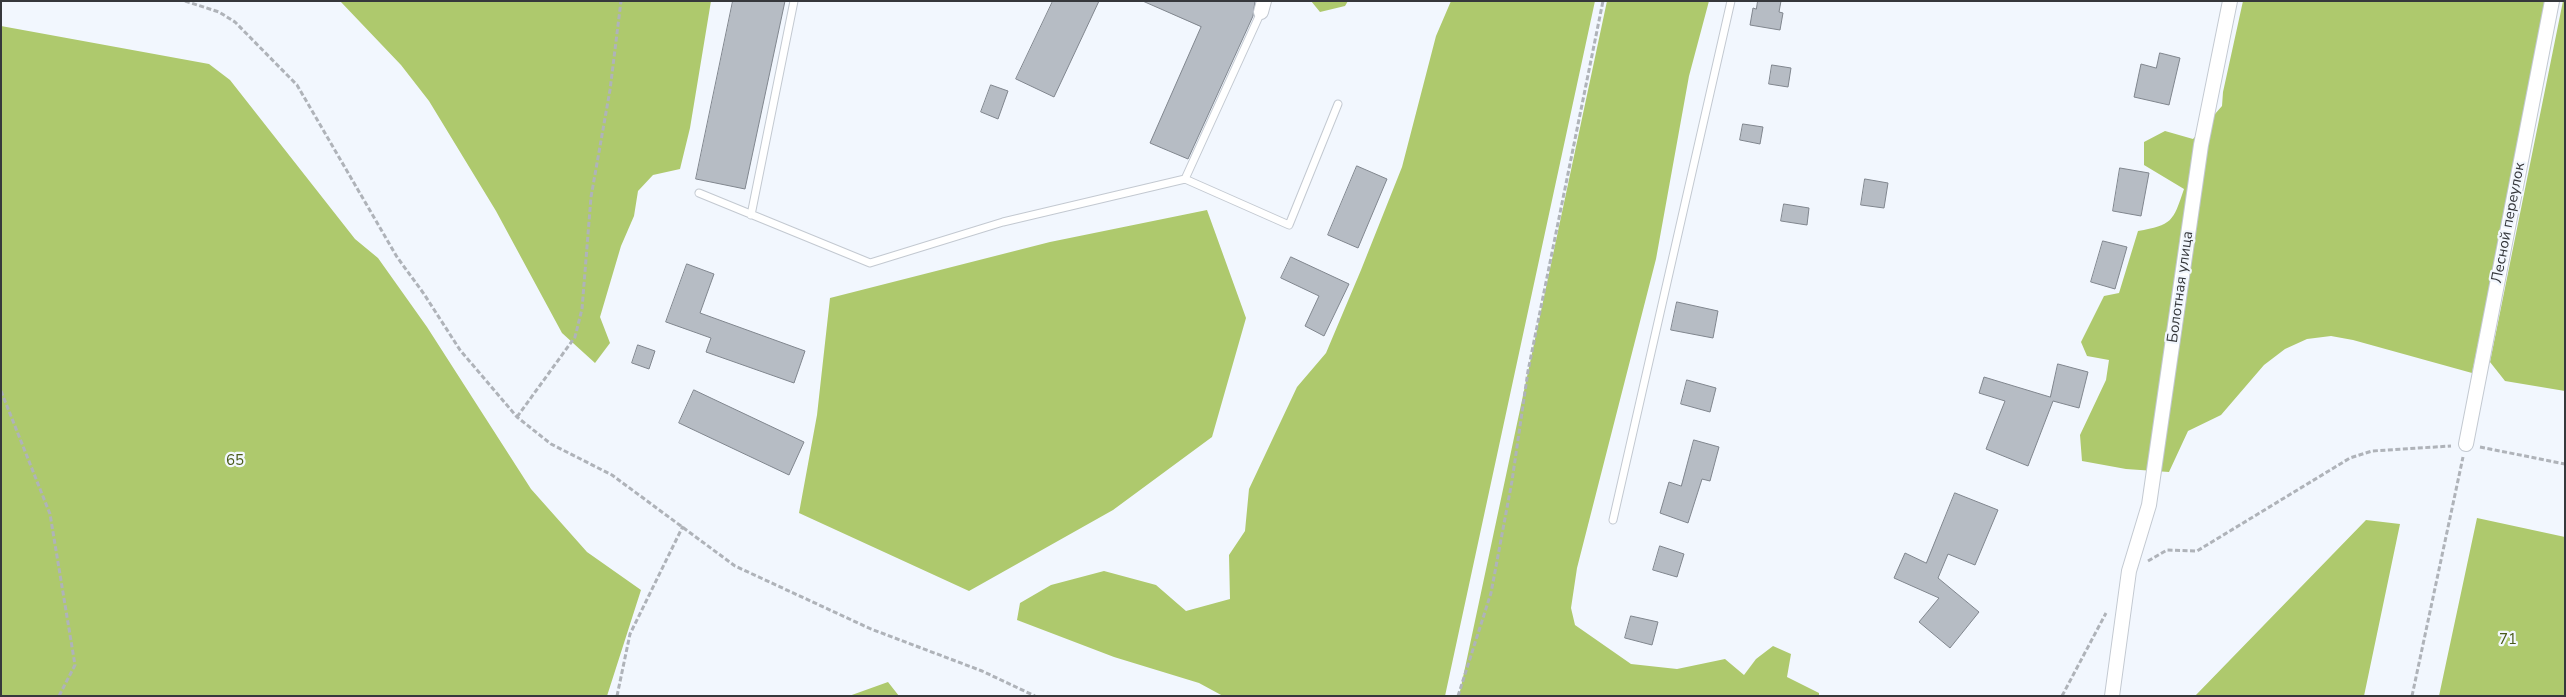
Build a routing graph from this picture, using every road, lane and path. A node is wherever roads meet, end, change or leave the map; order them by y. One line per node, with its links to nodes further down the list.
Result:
1 (185, 1): 14 (path)
2 (621, 1): 14 (path)
3 (794, 1): 12 (lane)
4 (1603, 1): 24 (path)
5 (1731, 1): 17 (lane)
6 (2230, 1): 19 (street, Болотная улица)
7 (2552, 1): 15 (street, Лесной переулок)
8 (1263, 6): 10 (lane)
9 (1338, 104): 10 (lane)
10 (1186, 179): 12 (lane)
11 (700, 193): 12 (lane)
12 (751, 215)
13 (1, 391): 21 (path)
14 (517, 417): 18 (path)
15 (2466, 444): 16 (path); 19 (path); 27 (path)
16 (2565, 464)
17 (1613, 520)
18 (683, 526): 22 (path); 23 (path)
19 (2128, 571): 26 (street, Болотная улица)
20 (2110, 606): 25 (path)
21 (59, 696)
22 (617, 696)
23 (1036, 696)
24 (1458, 696)
25 (2062, 696)
26 (2112, 696)
27 (2412, 696)

